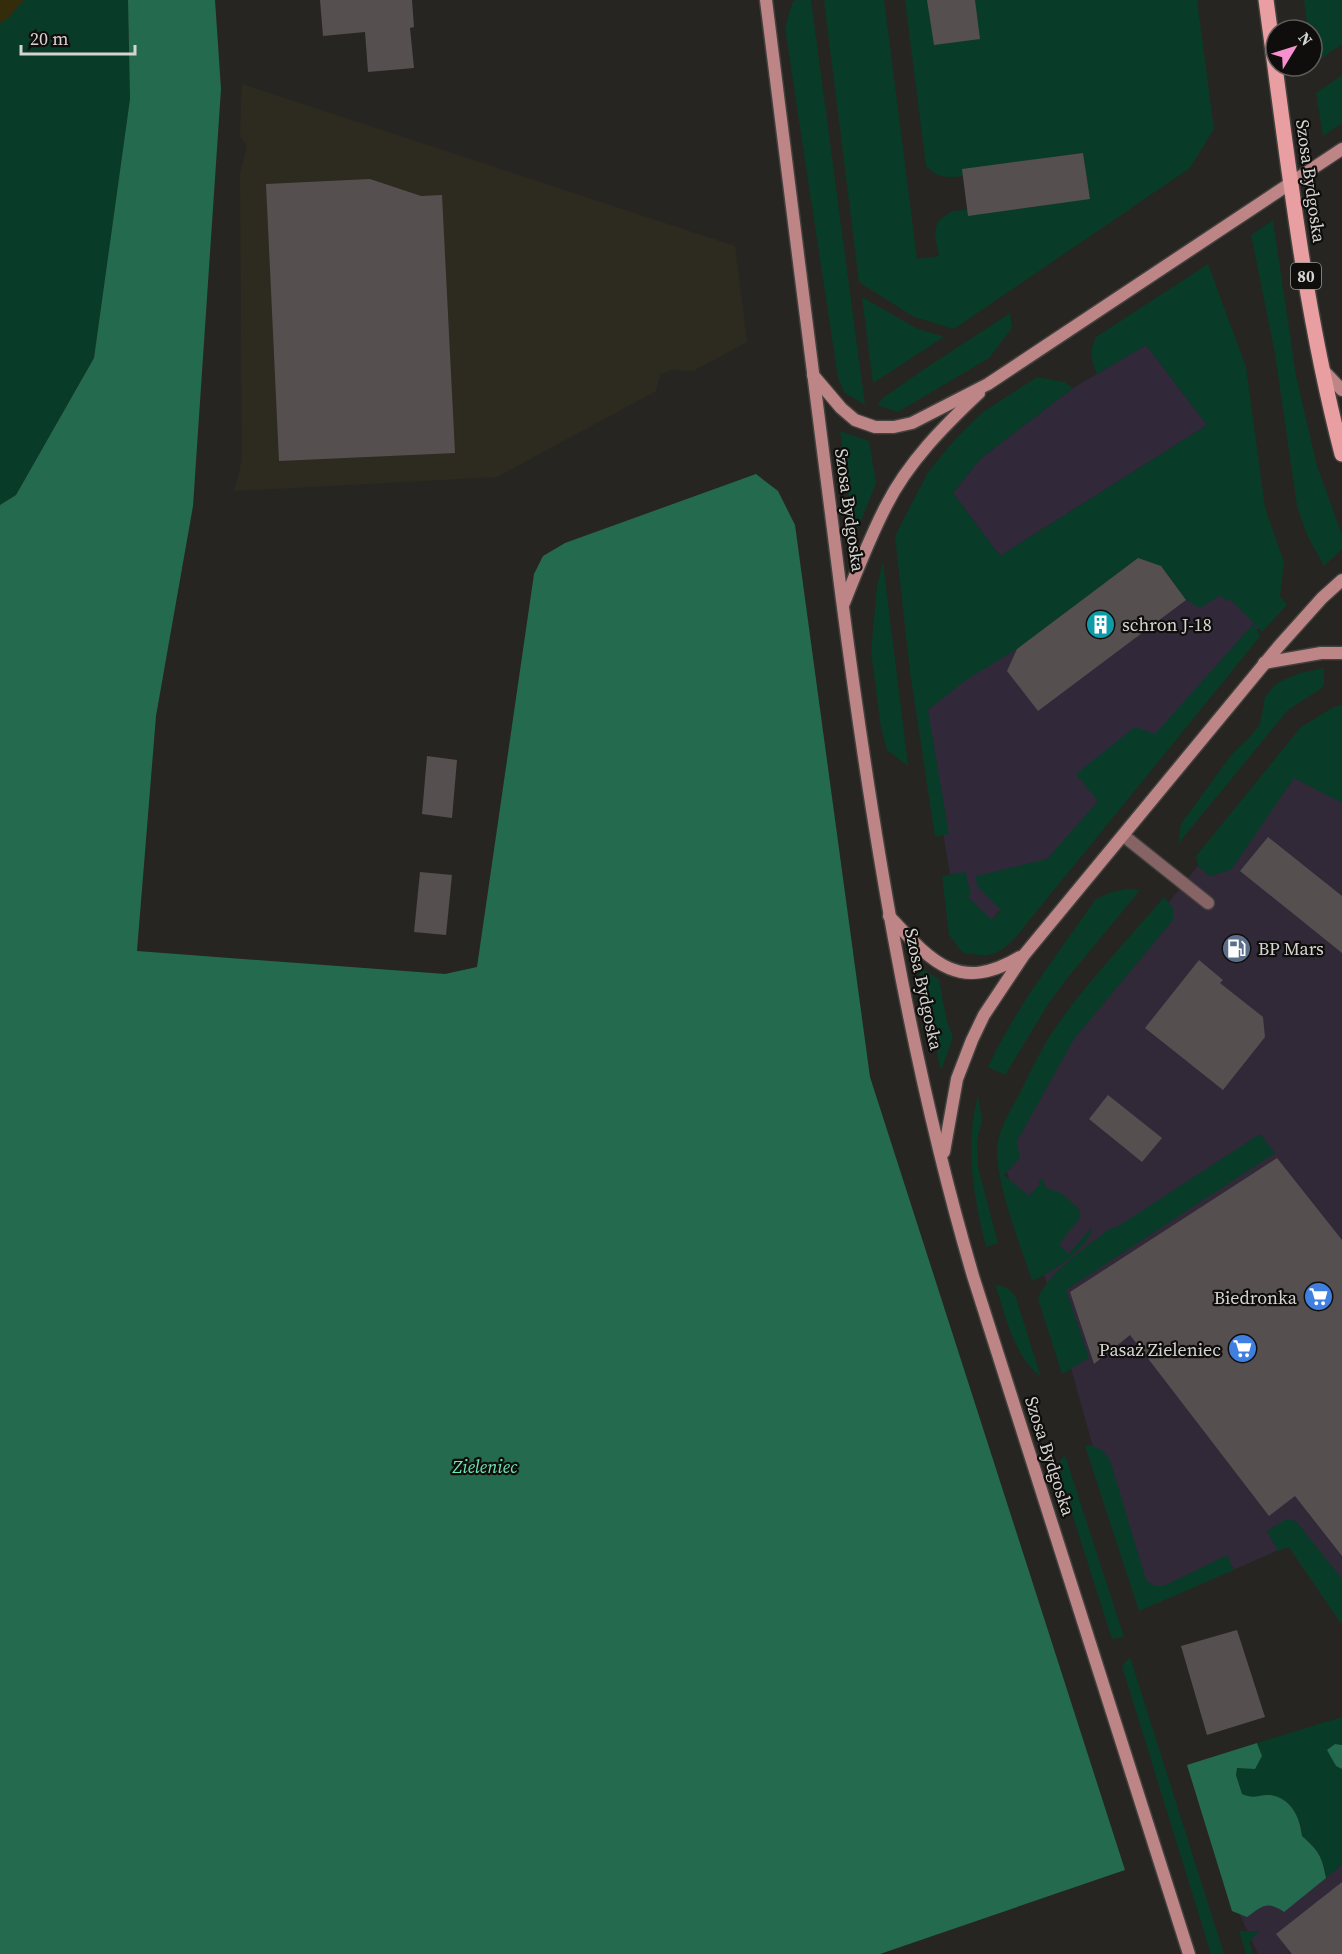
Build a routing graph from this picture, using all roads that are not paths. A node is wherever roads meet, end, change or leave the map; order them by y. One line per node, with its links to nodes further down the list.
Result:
1 (766, 0): 6 (street, Szosa Bydgoska)
2 (1266, 0): 4 (main road, Szosa Bydgoska / 80)
3 (1342, 149): 4 (street)
4 (1291, 184): 5 (main road, Szosa Bydgoska / 80); 7 (street)
5 (1320, 367): 8 (street); 9 (main road, 80)
6 (812, 374): 7 (street); 11 (street, Szosa Bydgoska)
7 (988, 384): 11 (street)
8 (1342, 390)
9 (1342, 454)
10 (1342, 580): 13 (street)
11 (843, 605): 16 (street, Szosa Bydgoska)
12 (1342, 653): 13 (street)
13 (1264, 663): 14 (street)
14 (1124, 836): 15 (lane); 17 (street)
15 (1208, 903)
16 (889, 916): 17 (street); 18 (street, Szosa Bydgoska)
17 (1024, 955): 18 (street)
18 (942, 1162): 19 (street, Szosa Bydgoska)
19 (1189, 1954)

